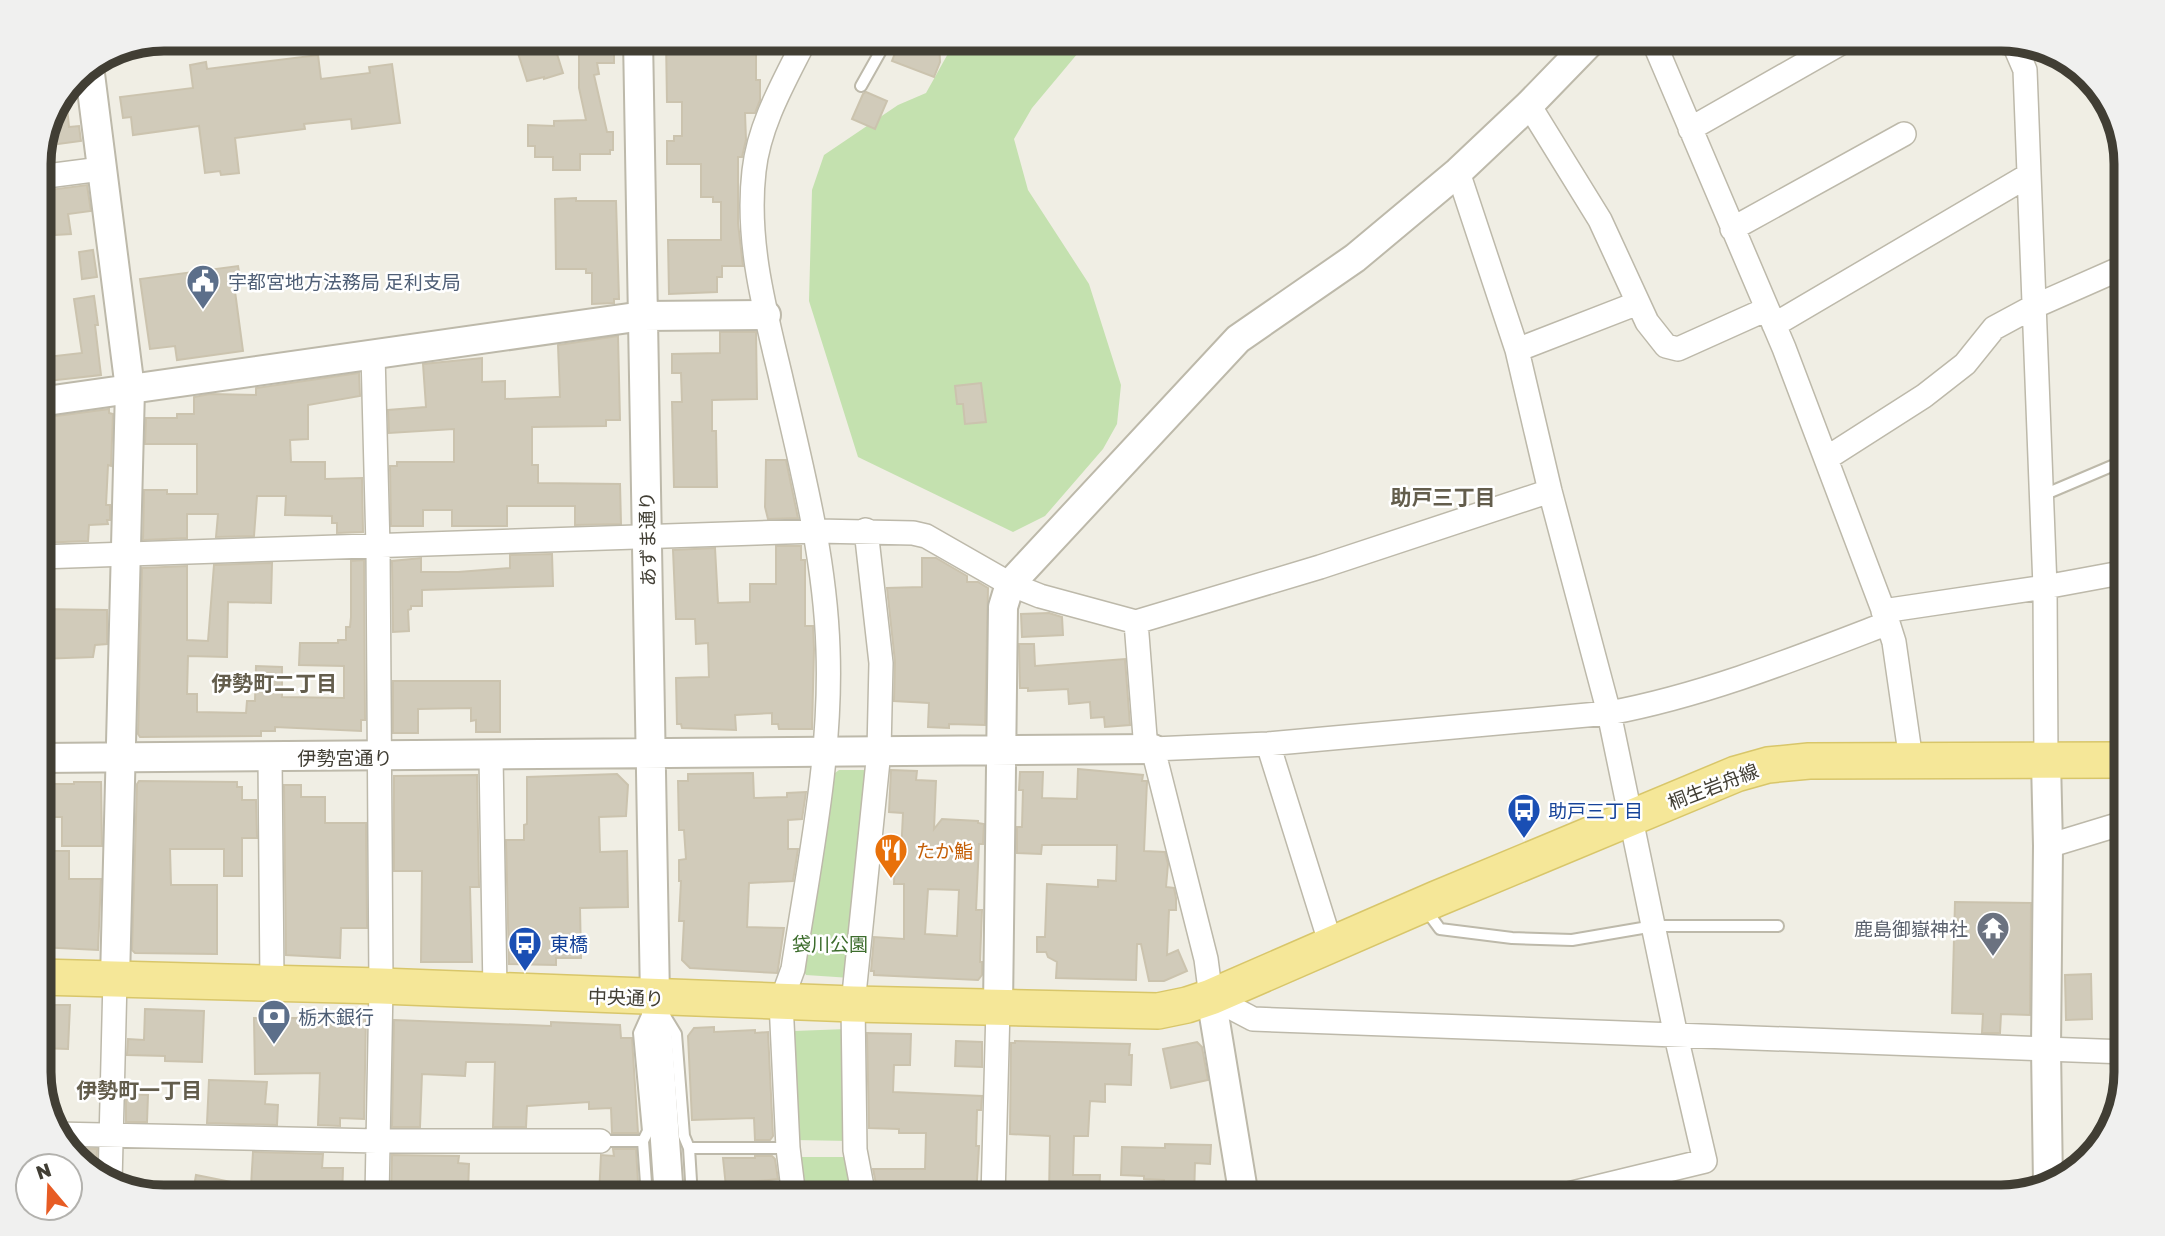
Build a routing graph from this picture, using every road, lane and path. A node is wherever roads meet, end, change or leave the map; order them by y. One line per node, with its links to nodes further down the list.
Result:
1 (638, 51): 22 (street, あずま通り)
2 (800, 51): 21 (street)
3 (881, 51): 9 (lane)
4 (1582, 51): 10 (street)
5 (1657, 51): 11 (street)
6 (1827, 51): 11 (street)
7 (2017, 52): 16 (street)
8 (90, 79): 13 (street)
9 (861, 86)
10 (1529, 106): 14 (street); 19 (street)
11 (1690, 129): 17 (street)
12 (1904, 134): 17 (street)
13 (101, 169): 15 (street); 26 (street)
14 (1458, 172): 24 (street); 39 (street)
15 (51, 175)
16 (2029, 175): 20 (street); 23 (street)
17 (1732, 229): 23 (street)
18 (2114, 271): 20 (street)
19 (1638, 303): 23 (street); 24 (street)
20 (2033, 307): 28 (street); 31 (street)
21 (766, 315): 22 (street); 33 (street)
22 (643, 316): 25 (street); 34 (street, あずま通り)
23 (1770, 317): 28 (street)
24 (1517, 351): 30 (street)
25 (373, 354): 26 (street); 35 (street)
26 (130, 389): 27 (street); 36 (street)
27 (51, 400)
28 (1827, 458): 41 (street)
29 (2114, 465): 31 (lane)
30 (1550, 491): 42 (street); 43 (street)
31 (2041, 496): 40 (street)
32 (866, 530): 33 (street); 39 (street); 47 (street)
33 (817, 531): 34 (street); 46 (street)
34 (647, 538): 35 (street); 49 (street, あずま通り)
35 (378, 547): 36 (street); 53 (street)
36 (126, 555): 37 (street); 51 (street)
37 (51, 557)
38 (2114, 574): 40 (street)
39 (1010, 584): 42 (street); 48 (street)
40 (2045, 587): 41 (street); 57 (street)
41 (1885, 617): 43 (street); 55 (street)
42 (1136, 622): 45 (street)
43 (1609, 713): 44 (street); 58 (street)
44 (1268, 744): 45 (street); 64 (street)
45 (1150, 749): 48 (street, 伊勢宮通り); 70 (street)
46 (826, 751): 47 (street, 伊勢宮通り); 49 (street, 伊勢宮通り); 72 (street)
47 (879, 751): 48 (street, 伊勢宮通り); 73 (street)
48 (1003, 751): 74 (street)
49 (652, 753): 50 (street, 伊勢宮通り); 71 (street, あずま通り)
50 (491, 756): 53 (street, 伊勢宮通り); 69 (street)
51 (120, 757): 52 (street, 伊勢宮通り); 54 (street, 伊勢宮通り); 66 (street)
52 (270, 757): 53 (street, 伊勢宮通り); 67 (street)
53 (380, 757): 68 (street)
54 (51, 758)
55 (1911, 760): 57 (main road, 桐生岩舟線); 58 (main road, 桐生岩舟線)
56 (2114, 760): 57 (main road, 桐生岩舟線)
57 (2046, 761): 60 (street)
58 (1632, 818): 61 (main road, 桐生岩舟線); 62 (street)
59 (2114, 826): 60 (street)
60 (2048, 846): 76 (street)
61 (1422, 905): 62 (lane); 64 (main road, 桐生岩舟線)
62 (1654, 926): 63 (lane); 75 (street)
63 (1778, 926)
64 (1331, 945): 70 (main road, 桐生岩舟線)
65 (51, 977): 66 (main road, 中央通り)
66 (115, 979): 67 (main road, 中央通り); 79 (street)
67 (272, 983): 68 (main road, 中央通り)
68 (381, 986): 69 (main road, 中央通り); 80 (street)
69 (495, 991): 71 (main road, 中央通り)
70 (1211, 997): 74 (main road, 中央通り); 75 (street); 94 (street)
71 (655, 998): 72 (main road, 中央通り); 82 (lane); 83 (lane); 89 (street, あずま通り)
72 (780, 1002): 73 (main road, 中央通り); 84 (street)
73 (853, 1004): 74 (main road, 中央通り); 92 (street)
74 (998, 1008): 93 (street)
75 (1676, 1036): 76 (street); 95 (street)
76 (2046, 1048): 77 (street); 86 (street)
77 (2114, 1051)
78 (70, 1134): 79 (street)
79 (111, 1135): 80 (street); 85 (street)
80 (377, 1141): 81 (street); 87 (street)
81 (600, 1141): 82 (lane)
82 (643, 1141): 88 (lane)
83 (689, 1148): 84 (lane); 90 (lane)
84 (788, 1148): 91 (street)
85 (110, 1172)
86 (2048, 1175)
87 (377, 1185)
88 (645, 1185)
89 (668, 1185)
90 (691, 1185)
91 (792, 1185)
92 (862, 1185)
93 (993, 1185)
94 (1242, 1185)
95 (1608, 1185)

